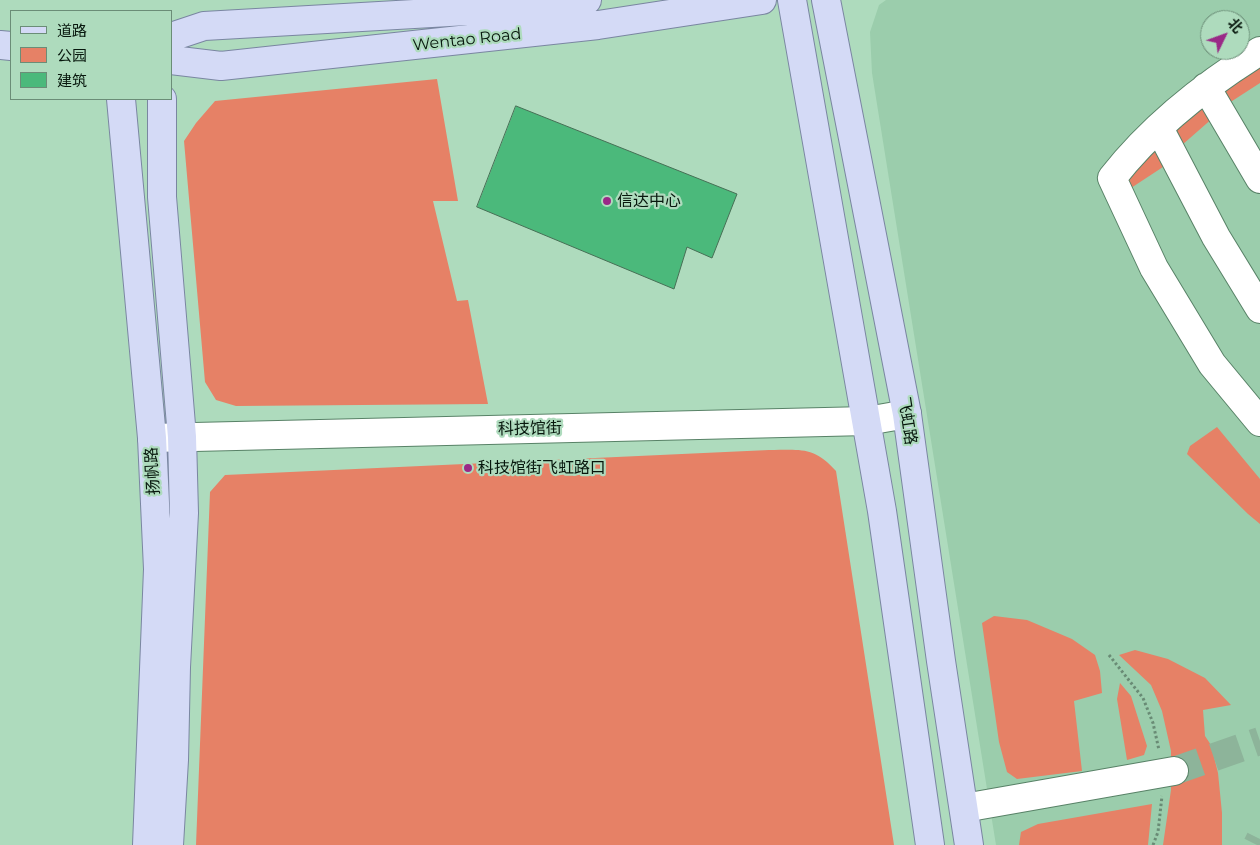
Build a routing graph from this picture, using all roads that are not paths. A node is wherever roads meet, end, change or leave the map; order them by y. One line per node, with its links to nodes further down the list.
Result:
1 (587, 0): 5 (main road, Wentao Road)
2 (762, 0): 7 (main road, Wentao Road)
3 (792, 0): 15 (main road)
4 (826, 0): 14 (main road, 飞虹路)
5 (172, 36)
6 (1260, 50): 8 (street)
7 (172, 60)
8 (1206, 87): 11 (street); 12 (street)
9 (121, 100): 18 (main road, 扬帆路)
10 (162, 100): 17 (main road)
11 (1160, 128): 13 (street); 16 (street)
12 (1260, 179)
13 (1260, 309)
14 (907, 414): 15 (street, 科技馆街); 20 (main road, 飞虹路)
15 (867, 421): 17 (street, 科技馆街); 23 (main road)
16 (1260, 422)
17 (182, 437): 18 (street, 科技馆街); 22 (main road)
18 (152, 438): 21 (main road, 扬帆路)
19 (1169, 772): 20 (street)
20 (964, 808): 24 (main road, 飞虹路)
21 (147, 845)
22 (169, 845)
23 (930, 845)
24 (970, 845)

